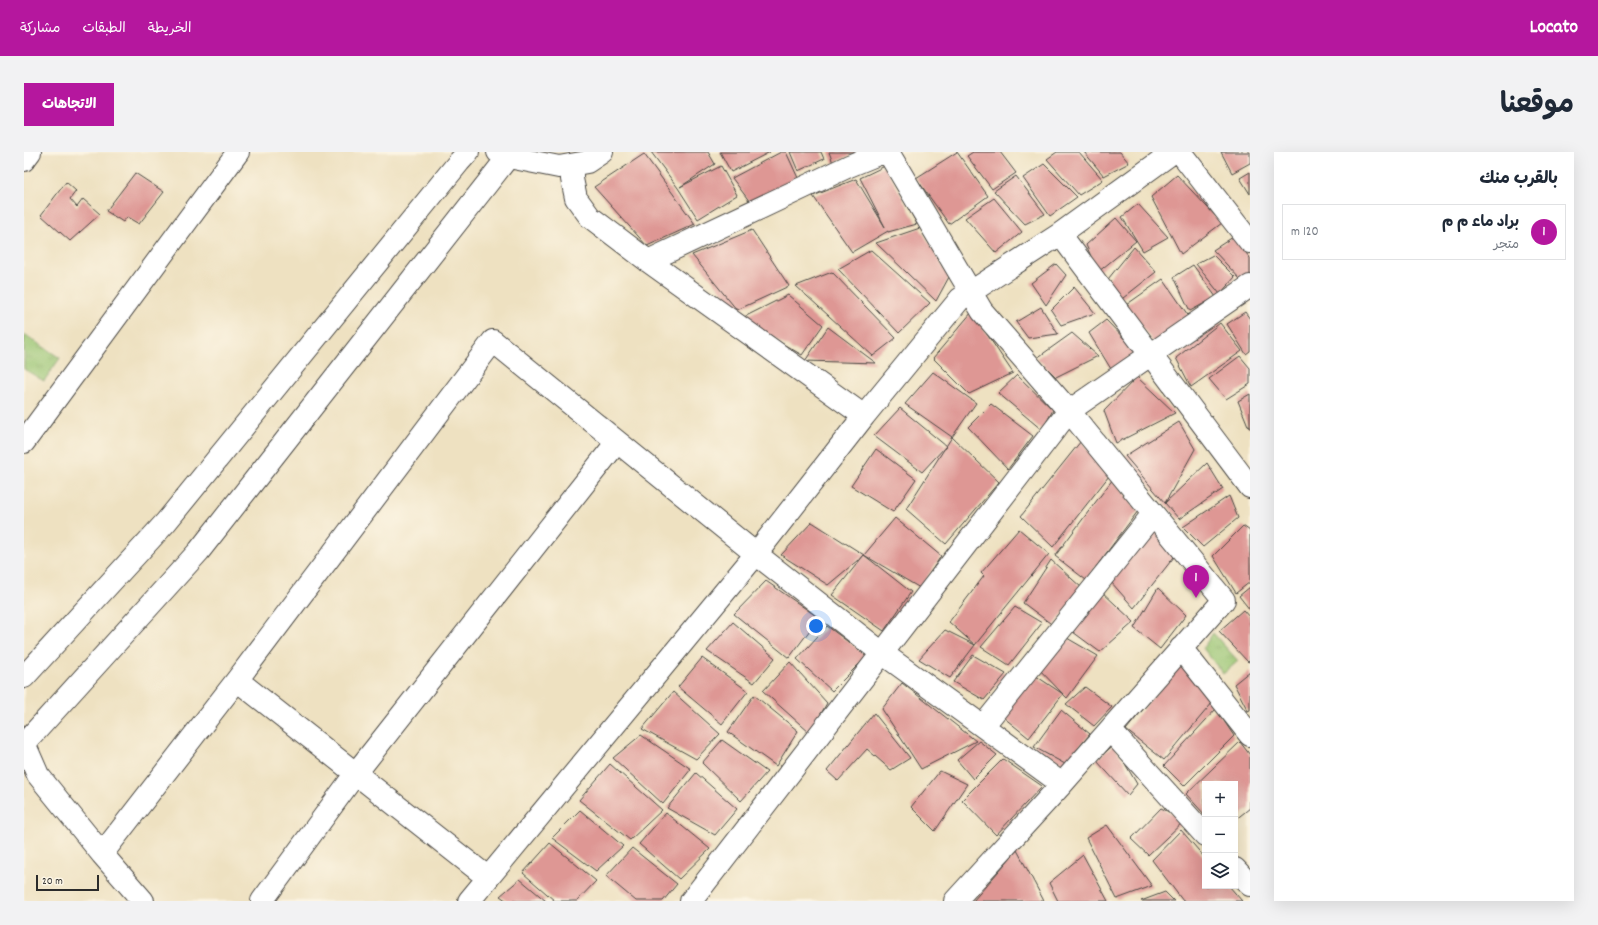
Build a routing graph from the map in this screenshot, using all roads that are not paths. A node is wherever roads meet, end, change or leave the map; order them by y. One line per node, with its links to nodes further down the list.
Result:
1 (30, 152): 9 (street)
2 (238, 152): 19 (street)
3 (468, 152): 26 (street)
4 (602, 152): 10 (street)
5 (1173, 152): 11 (street)
6 (1180, 152): 12 (street)
7 (506, 154): 10 (street); 31 (street)
8 (892, 154): 13 (street); 15 (street)
9 (24, 160)
10 (572, 165): 13 (street)
11 (1060, 234): 15 (street); 16 (street)
12 (1250, 242)
13 (648, 261): 18 (street)
14 (1250, 286): 16 (street)
15 (971, 292): 17 (street); 18 (street)
16 (1151, 355): 17 (street); 21 (street)
17 (1069, 411): 22 (street); 25 (street)
18 (864, 416): 23 (street)
19 (24, 442)
20 (617, 442): 23 (street); 27 (street); 32 (street)
21 (1250, 487)
22 (1153, 514): 24 (street); 28 (street)
23 (756, 554): 25 (street); 37 (street)
24 (1181, 648): 29 (street); 30 (street)
25 (882, 653): 28 (street); 42 (street)
26 (24, 677)
27 (237, 680): 32 (street); 35 (street)
28 (982, 726): 33 (street)
29 (1110, 730): 33 (street); 34 (street)
30 (1250, 735)
31 (24, 743): 35 (street)
32 (356, 773): 37 (street); 40 (street)
33 (1062, 784): 43 (street)
34 (1202, 832)
35 (102, 854): 39 (street)
36 (1238, 872): 38 (street)
37 (487, 878): 41 (street)
38 (1250, 886)
39 (143, 901)
40 (262, 901)
41 (469, 901)
42 (691, 901)
43 (955, 901)

